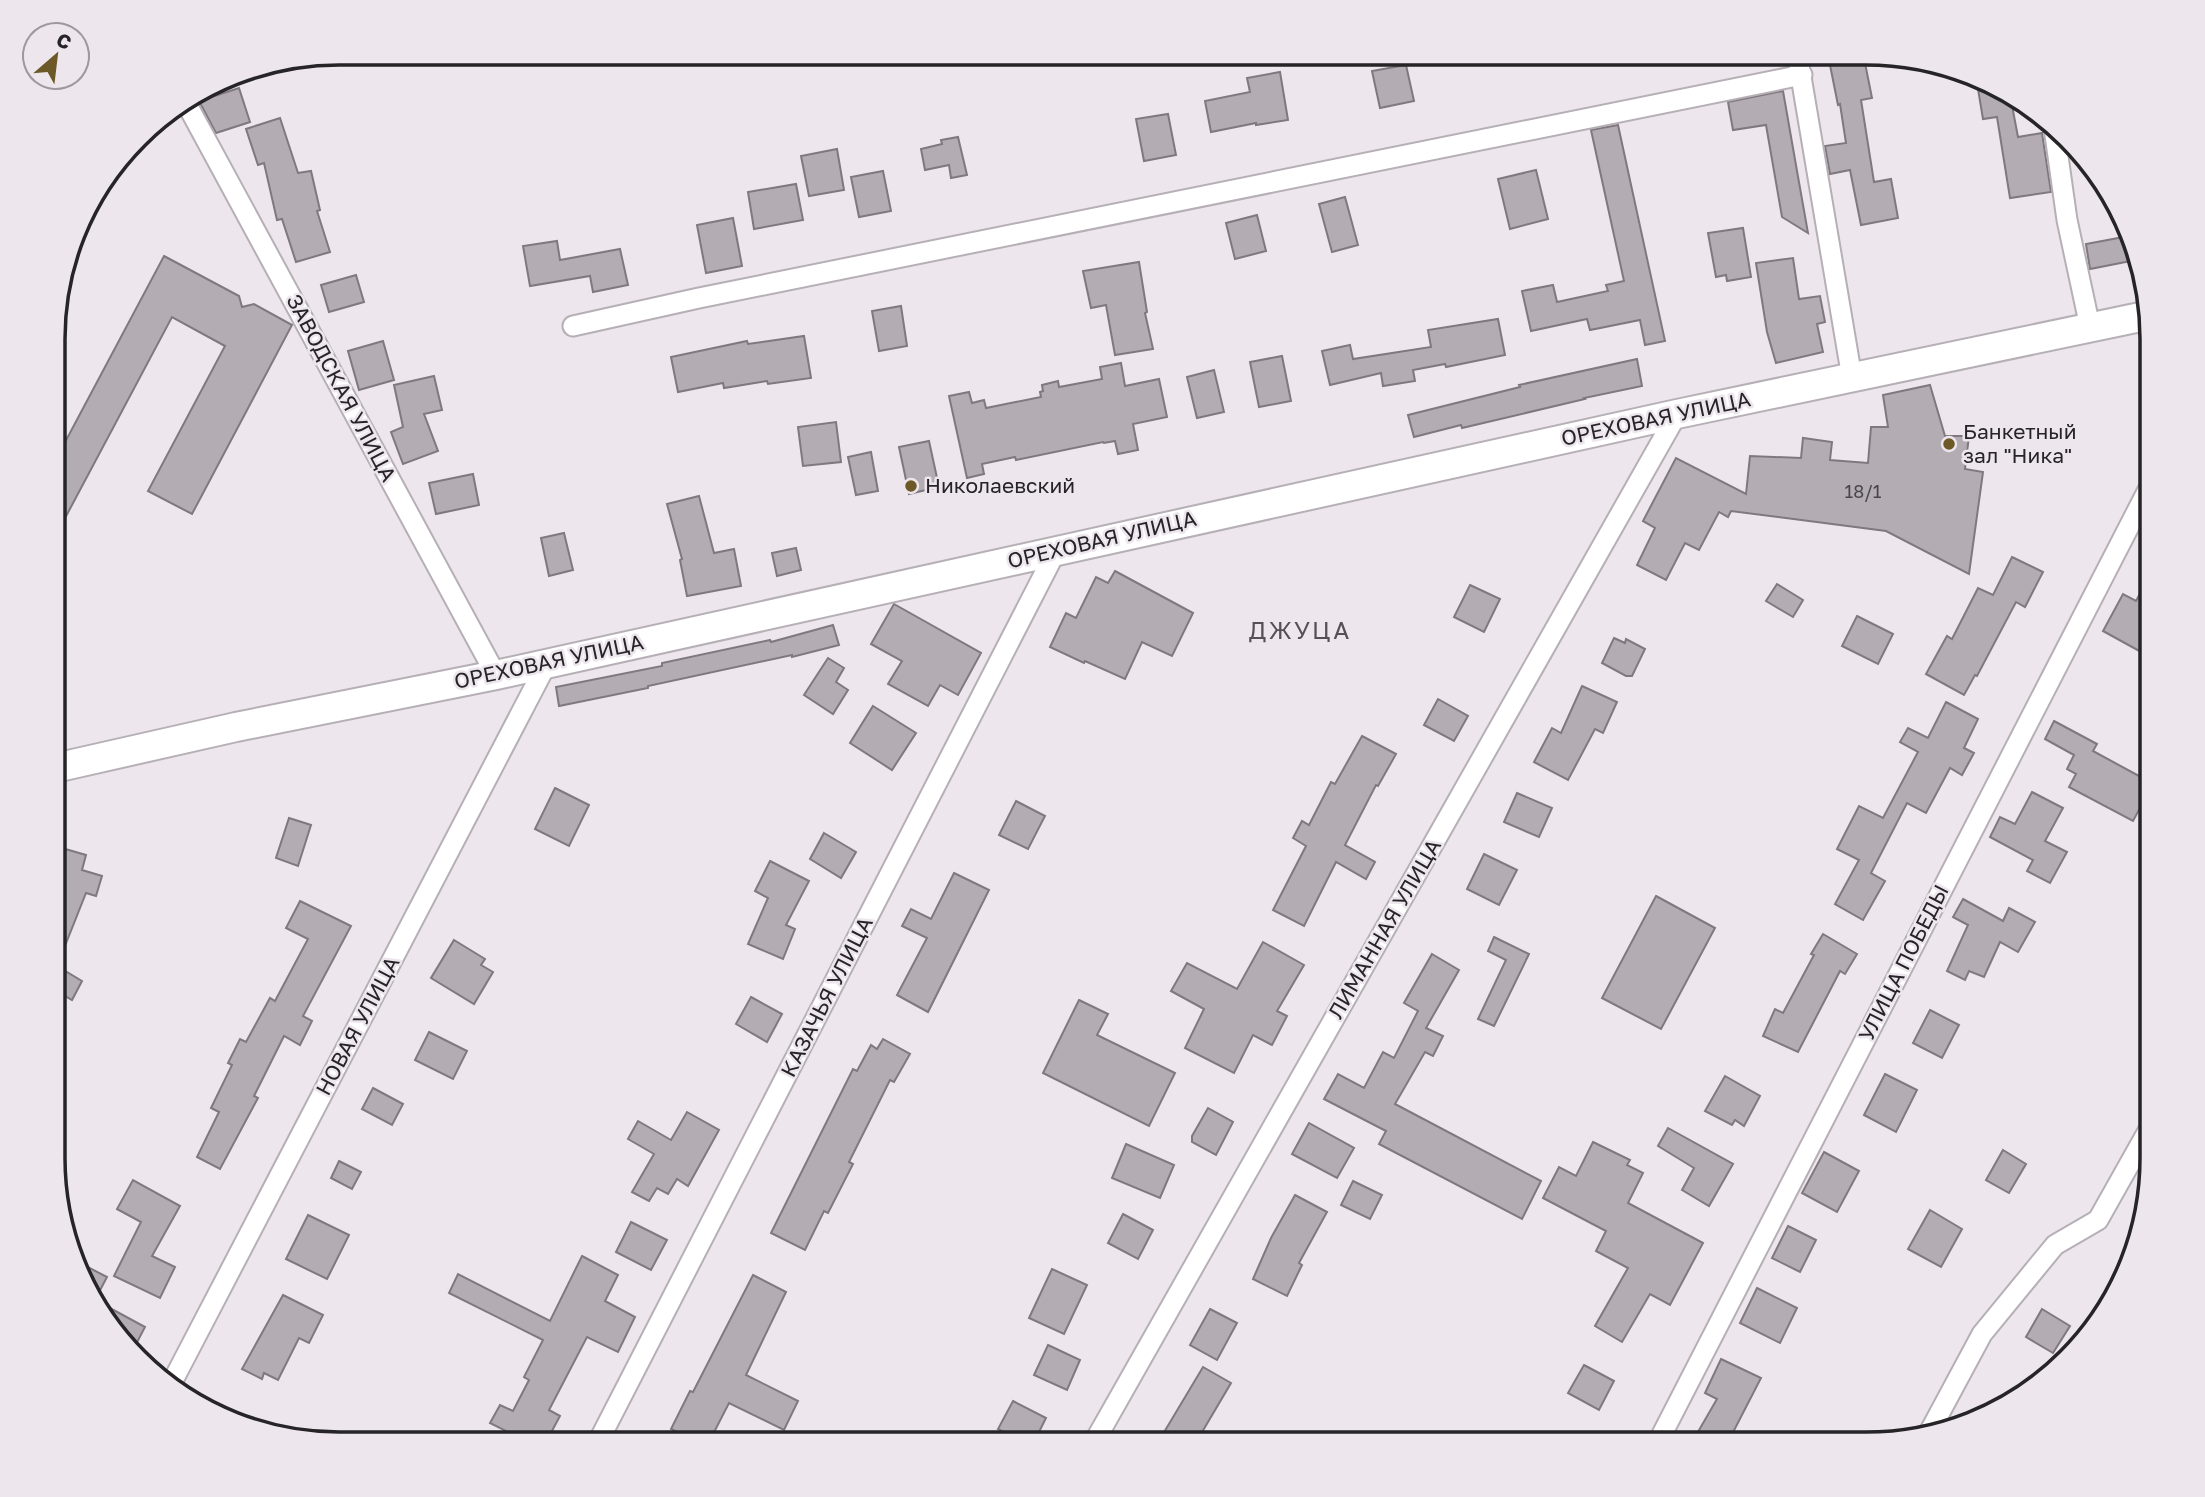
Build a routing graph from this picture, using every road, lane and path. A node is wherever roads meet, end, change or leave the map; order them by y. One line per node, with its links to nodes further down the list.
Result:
1 (1800, 65): 2 (street)
2 (1802, 75): 6 (street); 8 (street)
3 (190, 108): 13 (street, ЗАВОДСКАЯ УЛИЦА)
4 (2056, 141): 7 (street)
5 (2140, 317): 7 (main road, ОРЕХОВАЯ УЛИЦА)
6 (573, 326)
7 (2090, 327): 8 (main road, ОРЕХОВАЯ УЛИЦА)
8 (1852, 377): 9 (main road, ОРЕХОВАЯ УЛИЦА)
9 (1677, 414): 11 (main road, ОРЕХОВАЯ УЛИЦА); 19 (street, ЛИМАННАЯ УЛИЦА)
10 (2140, 505): 20 (street, УЛИЦА ПОБЕДЫ)
11 (1056, 551): 12 (main road, ОРЕХОВАЯ УЛИЦА); 18 (street, КАЗАЧЬЯ УЛИЦА)
12 (547, 663): 13 (main road, ОРЕХОВАЯ УЛИЦА); 16 (street, НОВАЯ УЛИЦА)
13 (496, 675): 14 (main road, ОРЕХОВАЯ УЛИЦА)
14 (65, 766)
15 (2140, 1145): 17 (street)
16 (174, 1378)
17 (1934, 1424)
18 (603, 1432)
19 (1100, 1432)
20 (1663, 1432)

